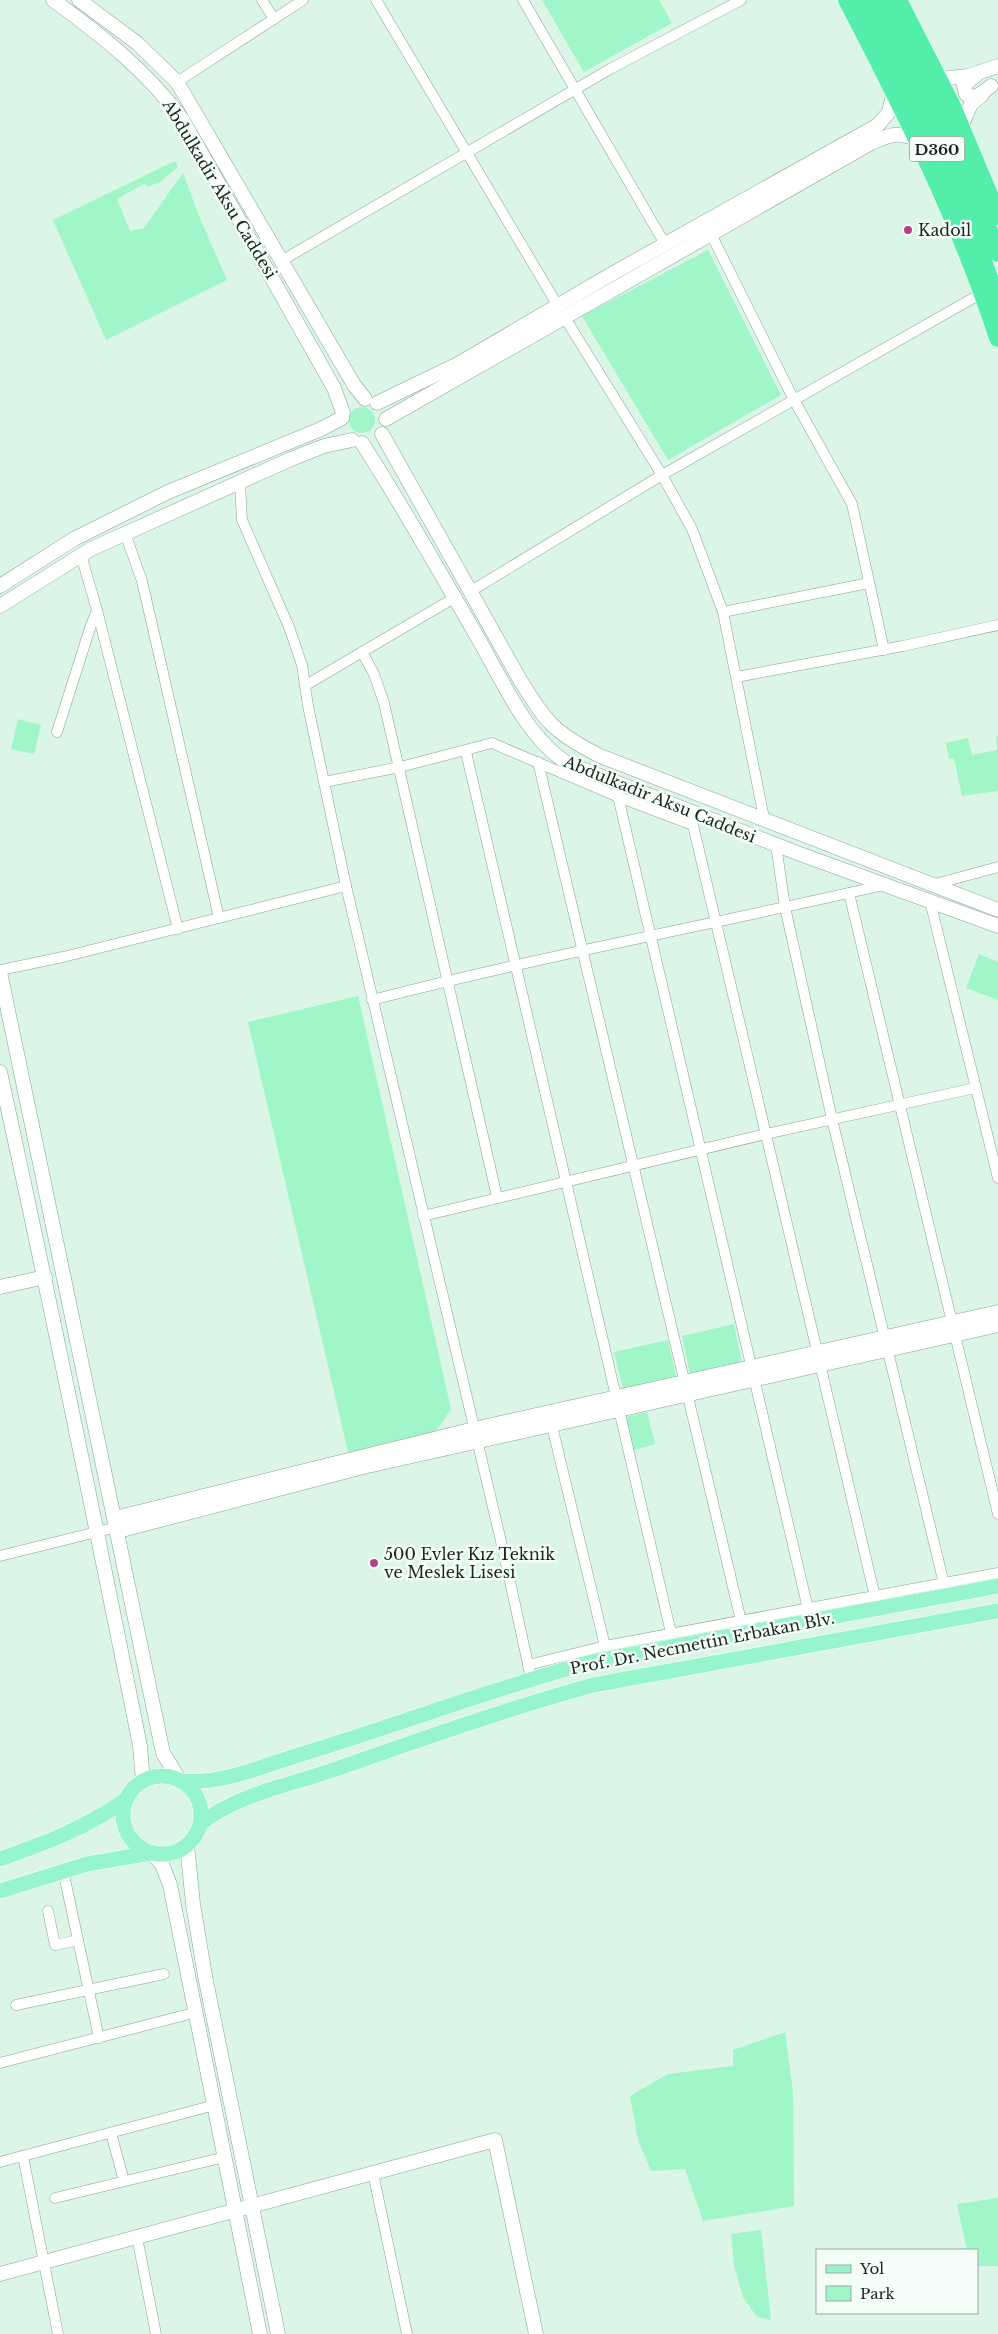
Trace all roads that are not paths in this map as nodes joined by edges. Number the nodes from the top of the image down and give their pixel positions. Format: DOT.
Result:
graph roads {
  1 [pos="53,0"];
  2 [pos="262,0"];
  3 [pos="303,0"];
  4 [pos="376,0"];
  5 [pos="523,0"];
  6 [pos="741,0"];
  7 [pos="847,0"];
  8 [pos="866,0"];
  9 [pos="882,0"];
  10 [pos="898,0"];
  11 [pos="86,2"];
  12 [pos="274,19"];
  13 [pos="998,66"];
  14 [pos="980,72"];
  15 [pos="939,79"];
  16 [pos="177,82"];
  17 [pos="995,85"];
  18 [pos="574,90"];
  19 [pos="894,91"];
  20 [pos="961,127"];
  21 [pos="917,139"];
  22 [pos="466,152"];
  23 [pos="998,216"];
  24 [pos="712,234"];
  25 [pos="665,244"];
  26 [pos="998,253"];
  27 [pos="281,261"];
  28 [pos="982,294"];
  29 [pos="998,303"];
  30 [pos="561,312"];
  31 [pos="998,338"];
  32 [pos="794,400"];
  33 [pos="371,401"];
  34 [pos="342,416"];
  35 [pos="386,419"];
  36 [pos="382,434"];
  37 [pos="357,442"];
  38 [pos="662,476"];
  39 [pos="240,483"];
  40 [pos="125,533"];
  41 [pos="81,555"];
  42 [pos="869,582"];
  43 [pos="0,586"];
  44 [pos="471,591"];
  45 [pos="454,598"];
  46 [pos="0,606"];
  47 [pos="97,610"];
  48 [pos="723,612"];
  49 [pos="998,625"];
  50 [pos="884,650"];
  51 [pos="362,652"];
  52 [pos="736,677"];
  53 [pos="306,686"];
  54 [pos="57,732"];
  55 [pos="466,752"];
  56 [pos="538,762"];
  57 [pos="400,767"];
  58 [pos="324,782"];
  59 [pos="618,790"];
  60 [pos="764,818"];
  61 [pos="776,845"];
  62 [pos="998,867"];
  63 [pos="888,884"];
  64 [pos="936,884"];
  65 [pos="346,886"];
  66 [pos="849,893"];
  67 [pos="930,901"];
  68 [pos="786,906"];
  69 [pos="998,910"];
  70 [pos="219,918"];
  71 [pos="715,921"];
  72 [pos="998,926"];
  73 [pos="178,929"];
  74 [pos="650,935"];
  75 [pos="582,950"];
  76 [pos="514,965"];
  77 [pos="0,971"];
  78 [pos="447,981"];
  79 [pos="372,1000"];
  80 [pos="0,1072"];
  81 [pos="975,1088"];
  82 [pos="900,1103"];
  83 [pos="832,1119"];
  84 [pos="766,1134"];
  85 [pos="701,1150"];
  86 [pos="633,1167"];
  87 [pos="998,1178"];
  88 [pos="566,1182"];
  89 [pos="497,1197"];
  90 [pos="423,1216"];
  91 [pos="45,1277"];
  92 [pos="0,1287"];
  93 [pos="998,1312"];
  94 [pos="998,1325"];
  95 [pos="954,1328"];
  96 [pos="887,1343"];
  97 [pos="820,1359"];
  98 [pos="754,1373"];
  99 [pos="686,1390"];
  100 [pos="618,1405"];
  101 [pos="552,1426"];
  102 [pos="476,1435"];
  103 [pos="998,1514"];
  104 [pos="117,1525"];
  105 [pos="97,1532"];
  106 [pos="0,1556"];
  107 [pos="998,1573"];
  108 [pos="944,1584"];
  109 [pos="998,1586"];
  110 [pos="875,1597"];
  111 [pos="808,1609"];
  112 [pos="998,1611"];
  113 [pos="741,1621"];
  114 [pos="671,1634"];
  115 [pos="605,1646"];
  116 [pos="529,1671"];
  117 [pos="143,1781"];
  118 [pos="180,1781"];
  119 [pos="126,1800"];
  120 [pos="200,1824"];
  121 [pos="187,1845"];
  122 [pos="151,1853"];
  123 [pos="0,1859"];
  124 [pos="63,1870"];
  125 [pos="0,1890"];
  126 [pos="48,1911"];
  127 [pos="78,1940"];
  128 [pos="164,1974"];
  129 [pos="89,1990"];
  130 [pos="16,2005"];
  131 [pos="197,2012"];
  132 [pos="98,2038"];
  133 [pos="0,2063"];
  134 [pos="215,2105"];
  135 [pos="110,2133"];
  136 [pos="23,2156"];
  137 [pos="225,2157"];
  138 [pos="0,2162"];
  139 [pos="373,2173"];
  140 [pos="124,2181"];
  141 [pos="55,2198"];
  142 [pos="253,2205"];
  143 [pos="235,2210"];
  144 [pos="137,2237"];
  145 [pos="43,2263"];
  146 [pos="0,2274"];
  147 [pos="58,2334"];
  148 [pos="156,2334"];
  149 [pos="260,2334"];
  150 [pos="278,2334"];
  151 [pos="407,2334"];
  152 [pos="536,2334"];
  1 -- 34 [label="main road, Abdulkadir Aksu Caddesi"];
  2 -- 12 [label="street"];
  3 -- 12 [label="street"];
  4 -- 22 [label="street"];
  5 -- 18 [label="street"];
  6 -- 18 [label="street"];
  7 -- 19 [label="highway"];
  8 -- 29 [label="highway, D360"];
  9 -- 26 [label="highway, D360"];
  10 -- 15 [label="highway"];
  11 -- 16 [label="main road, Abdulkadir Aksu Caddesi"];
  12 -- 16 [label="street"];
  13 -- 14 [label="main road"];
  14 -- 15 [label="main road"];
  14 -- 17 [label="main road"];
  15 -- 20 [label="highway"];
  16 -- 27 [label="main road, Abdulkadir Aksu Caddesi"];
  17 -- 20 [label="main road"];
  18 -- 22 [label="street"];
  18 -- 25 [label="street"];
  19 -- 21 [label="highway"];
  19 -- 25 [label="main road"];
  20 -- 23 [label="highway"];
  21 -- 24 [label="main road"];
  21 -- 28 [label="highway"];
  22 -- 27 [label="street"];
  22 -- 30 [label="street"];
  24 -- 30 [label="main road"];
  24 -- 32 [label="street"];
  25 -- 30 [label="main road"];
  27 -- 33 [label="main road, Abdulkadir Aksu Caddesi"];
  28 -- 31 [label="highway"];
  28 -- 32 [label="street"];
  30 -- 33 [label="main road"];
  30 -- 35 [label="main road"];
  30 -- 38 [label="street"];
  32 -- 38 [label="street"];
  32 -- 42 [label="street"];
  33 -- 34 [label="main road"];
  33 -- 35 [label="main road"];
  34 -- 37 [label="main road"];
  34 -- 43 [label="main road"];
  35 -- 36 [label="main road"];
  36 -- 37 [label="main road"];
  36 -- 44 [label="main road, Abdulkadir Aksu Caddesi"];
  37 -- 39 [label="main road"];
  37 -- 45 [label="main road, Abdulkadir Aksu Caddesi"];
  38 -- 44 [label="street"];
  38 -- 48 [label="street"];
  39 -- 40 [label="main road"];
  39 -- 53 [label="street"];
  40 -- 41 [label="main road"];
  40 -- 70 [label="street"];
  41 -- 46 [label="main road"];
  41 -- 47 [label="street"];
  42 -- 48 [label="street"];
  42 -- 50 [label="street"];
  44 -- 60 [label="main road, Abdulkadir Aksu Caddesi"];
  45 -- 51 [label="street"];
  45 -- 59 [label="main road, Abdulkadir Aksu Caddesi"];
  47 -- 54 [label="street"];
  47 -- 73 [label="street"];
  48 -- 52 [label="street"];
  49 -- 50 [label="street"];
  50 -- 52 [label="street"];
  51 -- 53 [label="street"];
  51 -- 57 [label="street"];
  52 -- 60 [label="street"];
  53 -- 58 [label="street"];
  55 -- 56 [label="street"];
  55 -- 57 [label="street"];
  55 -- 76 [label="street"];
  56 -- 59 [label="street"];
  56 -- 75 [label="street"];
  57 -- 58 [label="street"];
  57 -- 78 [label="street"];
  58 -- 65 [label="street"];
  59 -- 61 [label="main road, Abdulkadir Aksu Caddesi"];
  59 -- 71 [label="street"];
  59 -- 74 [label="street"];
  60 -- 64 [label="main road, Abdulkadir Aksu Caddesi"];
  61 -- 63 [label="main road, Abdulkadir Aksu Caddesi"];
  61 -- 68 [label="street"];
  62 -- 64 [label="street"];
  63 -- 66 [label="street"];
  63 -- 67 [label="main road, Abdulkadir Aksu Caddesi"];
  64 -- 69 [label="main road, Abdulkadir Aksu Caddesi"];
  65 -- 70 [label="street"];
  65 -- 79 [label="street"];
  66 -- 68 [label="street"];
  66 -- 82 [label="street"];
  67 -- 72 [label="main road, Abdulkadir Aksu Caddesi"];
  67 -- 81 [label="street"];
  68 -- 71 [label="street"];
  68 -- 83 [label="street"];
  70 -- 73 [label="street"];
  71 -- 74 [label="street"];
  71 -- 84 [label="street"];
  73 -- 77 [label="street"];
  74 -- 75 [label="street"];
  74 -- 85 [label="street"];
  75 -- 76 [label="street"];
  75 -- 86 [label="street"];
  76 -- 78 [label="street"];
  76 -- 88 [label="street"];
  77 -- 104 [label="main road"];
  78 -- 79 [label="street"];
  78 -- 89 [label="street"];
  79 -- 90 [label="street"];
  80 -- 91 [label="main road"];
  81 -- 82 [label="street"];
  81 -- 87 [label="street"];
  82 -- 83 [label="street"];
  82 -- 95 [label="street"];
  83 -- 84 [label="street"];
  83 -- 96 [label="street"];
  84 -- 85 [label="street"];
  84 -- 97 [label="street"];
  85 -- 86 [label="street"];
  85 -- 98 [label="street"];
  86 -- 88 [label="street"];
  86 -- 99 [label="street"];
  88 -- 89 [label="street"];
  88 -- 100 [label="street"];
  89 -- 90 [label="street"];
  90 -- 102 [label="street"];
  91 -- 92 [label="main road"];
  91 -- 105 [label="main road"];
  93 -- 95 [label="main road"];
  94 -- 95 [label="main road"];
  95 -- 96 [label="main road"];
  95 -- 103 [label="street"];
  96 -- 97 [label="main road"];
  96 -- 108 [label="street"];
  97 -- 98 [label="main road"];
  97 -- 110 [label="street"];
  98 -- 99 [label="main road"];
  98 -- 111 [label="street"];
  99 -- 100 [label="main road"];
  99 -- 113 [label="street"];
  100 -- 101 [label="main road"];
  100 -- 102 [label="main road"];
  100 -- 114 [label="street"];
  101 -- 102 [label="main road"];
  101 -- 115 [label="street"];
  102 -- 104 [label="main road"];
  102 -- 116 [label="street"];
  104 -- 105 [label="street"];
  104 -- 118 [label="main road"];
  105 -- 106 [label="street"];
  105 -- 117 [label="main road"];
  107 -- 108 [label="street"];
  108 -- 110 [label="street"];
  109 -- 116 [label="main road, Prof. Dr. Necmettin Erbakan Blv."];
  110 -- 111 [label="street"];
  111 -- 113 [label="street"];
  112 -- 120 [label="main road, Prof. Dr. Necmettin Erbakan Blv."];
  113 -- 114 [label="street"];
  114 -- 115 [label="street"];
  115 -- 116 [label="street"];
  116 -- 118 [label="main road, Prof. Dr. Necmettin Erbakan Blv."];
  117 -- 118 [label="main road"];
  117 -- 119 [label="main road"];
  118 -- 120 [label="main road"];
  119 -- 122 [label="main road"];
  119 -- 123 [label="main road"];
  120 -- 121 [label="main road"];
  121 -- 122 [label="main road"];
  121 -- 142 [label="main road"];
  122 -- 124 [label="main road"];
  122 -- 131 [label="main road"];
  124 -- 125 [label="main road"];
  124 -- 127 [label="street"];
  126 -- 127 [label="street"];
  127 -- 129 [label="street"];
  128 -- 129 [label="street"];
  129 -- 130 [label="street"];
  129 -- 132 [label="street"];
  131 -- 132 [label="street"];
  131 -- 134 [label="main road"];
  132 -- 133 [label="street"];
  134 -- 135 [label="street"];
  134 -- 137 [label="main road"];
  135 -- 136 [label="street"];
  135 -- 140 [label="street"];
  136 -- 138 [label="street"];
  136 -- 145 [label="street"];
  137 -- 140 [label="street"];
  137 -- 143 [label="main road"];
  139 -- 142 [label="main road"];
  139 -- 151 [label="street"];
  139 -- 152 [label="main road"];
  140 -- 141 [label="street"];
  142 -- 143 [label="main road"];
  142 -- 150 [label="main road"];
  143 -- 144 [label="main road"];
  143 -- 149 [label="main road"];
  144 -- 145 [label="main road"];
  144 -- 148 [label="street"];
  145 -- 146 [label="main road"];
  145 -- 147 [label="street"];
}
